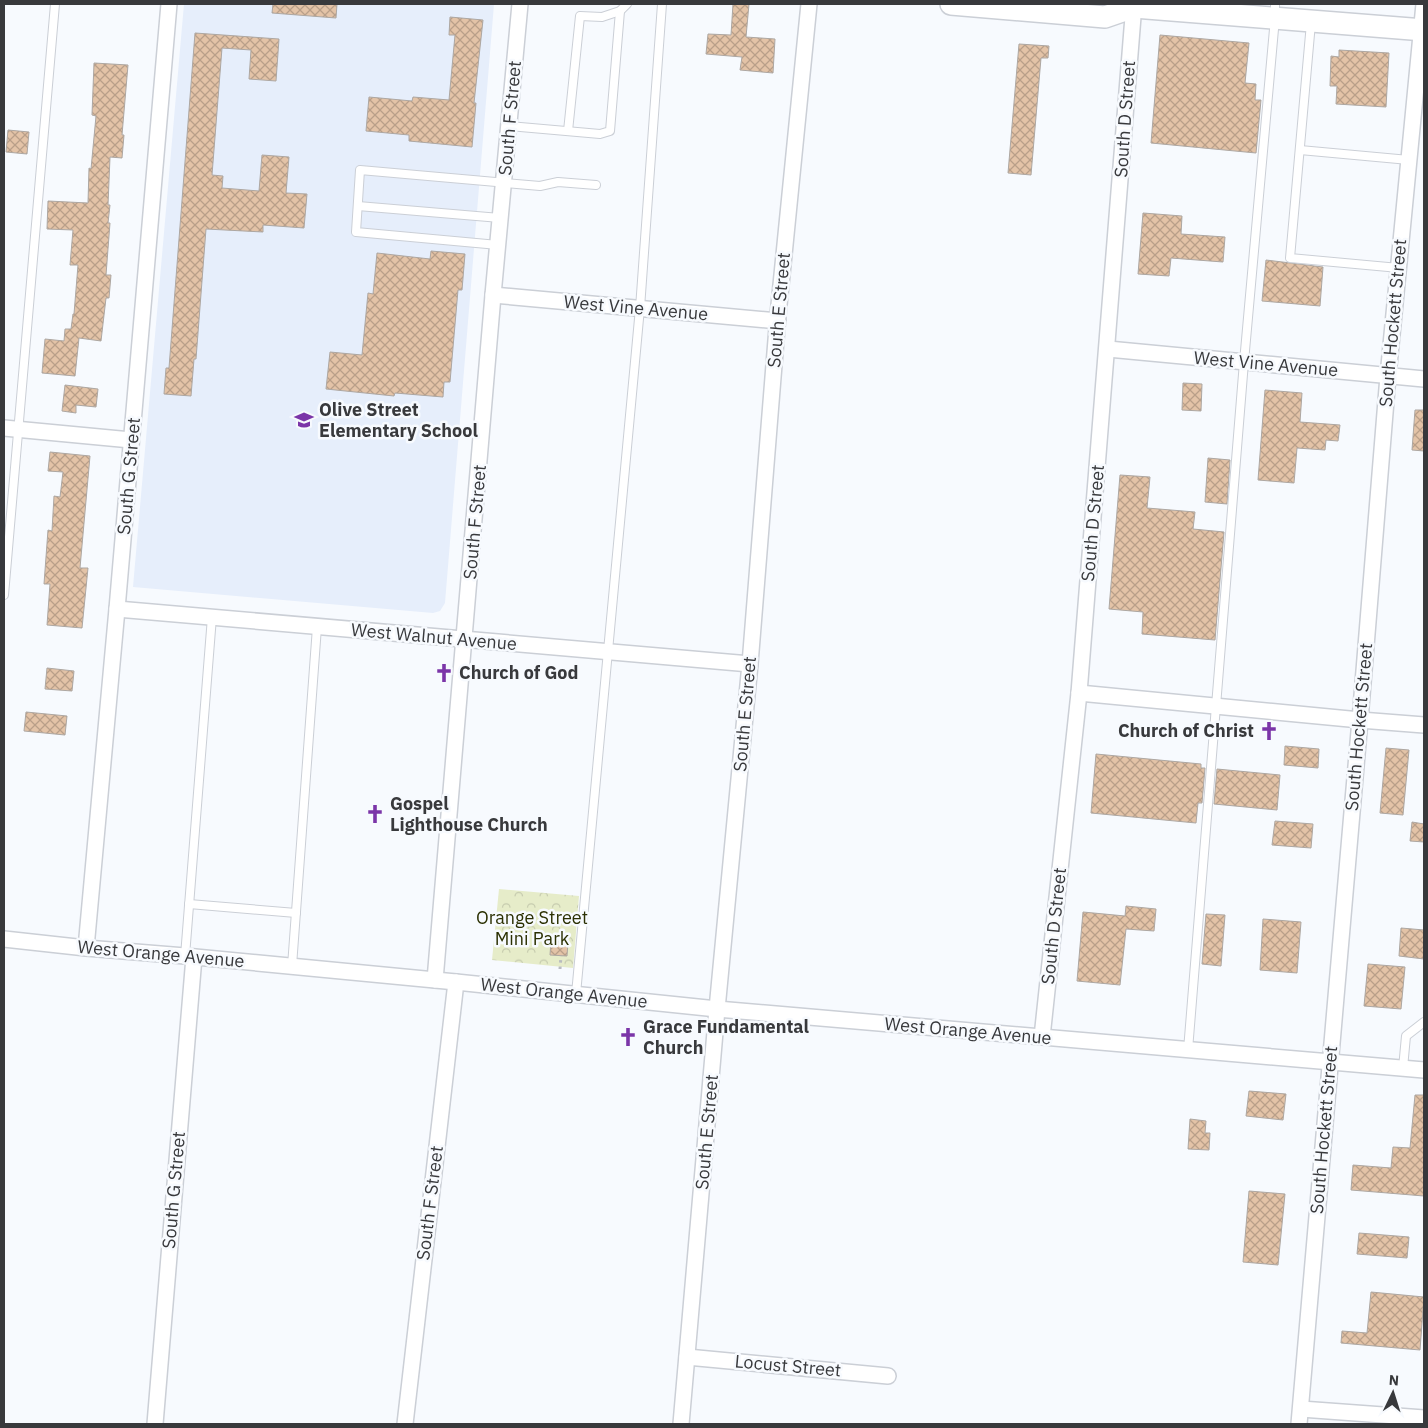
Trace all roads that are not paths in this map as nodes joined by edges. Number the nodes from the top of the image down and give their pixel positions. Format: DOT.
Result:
graph roads {
  1 [pos="55,4"];
  2 [pos="169,4"];
  3 [pos="520,4"];
  4 [pos="627,4"];
  5 [pos="662,4"];
  6 [pos="809,4"];
  7 [pos="951,4"];
  8 [pos="1424,4"];
  9 [pos="1132,5"];
  10 [pos="620,11"];
  11 [pos="1275,11"];
  12 [pos="1311,21"];
  13 [pos="1423,30"];
  14 [pos="509,126"];
  15 [pos="568,131"];
  16 [pos="1300,150"];
  17 [pos="1409,160"];
  18 [pos="504,183"];
  19 [pos="596,185"];
  20 [pos="358,206"];
  21 [pos="500,218"];
  22 [pos="498,245"];
  23 [pos="1398,268"];
  24 [pos="493,295"];
  25 [pos="640,308"];
  26 [pos="778,320"];
  27 [pos="1108,349"];
  28 [pos="1244,362"];
  29 [pos="1388,376"];
  30 [pos="1424,379"];
  31 [pos="11,428"];
  32 [pos="132,440"];
  33 [pos="4,595"];
  34 [pos="117,609"];
  35 [pos="212,617"];
  36 [pos="317,627"];
  37 [pos="465,640"];
  38 [pos="608,652"];
  39 [pos="750,664"];
  40 [pos="1079,693"];
  41 [pos="1216,706"];
  42 [pos="1360,720"];
  43 [pos="1424,725"];
  44 [pos="189,904"];
  45 [pos="296,913"];
  46 [pos="4,939"];
  47 [pos="86,948"];
  48 [pos="189,956"];
  49 [pos="292,966"];
  50 [pos="435,980"];
  51 [pos="456,982"];
  52 [pos="576,994"];
  53 [pos="717,1009"];
  54 [pos="1424,1022"];
  55 [pos="1042,1037"];
  56 [pos="1188,1050"];
  57 [pos="1330,1062"];
  58 [pos="1403,1068"];
  59 [pos="1424,1070"];
  60 [pos="687,1357"];
  61 [pos="888,1376"];
  62 [pos="1301,1409"];
  63 [pos="1424,1418"];
  64 [pos="155,1424"];
  65 [pos="404,1424"];
  66 [pos="681,1424"];
  67 [pos="1299,1424"];
  1 -- 31 [label="lane"];
  2 -- 32 [label="street, South G Street"];
  3 -- 14 [label="street, South F Street"];
  4 -- 10 [label="lane"];
  5 -- 25 [label="lane"];
  6 -- 26 [label="street, South E Street"];
  7 -- 9 [label="main road"];
  8 -- 13 [label="street, South Hockett Street"];
  9 -- 11 [label="main road"];
  9 -- 27 [label="street, South D Street"];
  10 -- 15 [label="lane"];
  10 -- 15 [label="lane"];
  11 -- 12 [label="main road"];
  11 -- 28 [label="lane"];
  12 -- 13 [label="main road"];
  12 -- 16 [label="lane"];
  13 -- 17 [label="street, South Hockett Street"];
  14 -- 15 [label="lane"];
  14 -- 18 [label="street, South F Street"];
  16 -- 17 [label="lane"];
  16 -- 23 [label="lane"];
  17 -- 23 [label="street, South Hockett Street"];
  18 -- 19 [label="lane"];
  18 -- 20 [label="lane"];
  18 -- 21 [label="street, South F Street"];
  20 -- 21 [label="lane"];
  20 -- 22 [label="lane"];
  21 -- 22 [label="street, South F Street"];
  22 -- 24 [label="street, South F Street"];
  23 -- 29 [label="street, South Hockett Street"];
  24 -- 25 [label="street, West Vine Avenue"];
  24 -- 37 [label="street, South F Street"];
  25 -- 26 [label="street, West Vine Avenue"];
  25 -- 38 [label="lane"];
  26 -- 39 [label="street, South E Street"];
  27 -- 28 [label="street, West Vine Avenue"];
  27 -- 40 [label="street, South D Street"];
  28 -- 29 [label="street, West Vine Avenue"];
  28 -- 41 [label="lane"];
  29 -- 30 [label="street, West Vine Avenue"];
  29 -- 42 [label="street, South Hockett Street"];
  31 -- 32 [label="street"];
  31 -- 33 [label="lane"];
  32 -- 34 [label="street, South G Street"];
  34 -- 35 [label="street, West Walnut Avenue"];
  34 -- 47 [label="street, South G Street"];
  35 -- 36 [label="street, West Walnut Avenue"];
  35 -- 44 [label="lane"];
  36 -- 37 [label="street, West Walnut Avenue"];
  36 -- 45 [label="lane"];
  37 -- 38 [label="street, West Walnut Avenue"];
  37 -- 50 [label="street, South F Street"];
  38 -- 39 [label="street, West Walnut Avenue"];
  38 -- 52 [label="lane"];
  39 -- 53 [label="street, South E Street"];
  40 -- 41 [label="street"];
  40 -- 55 [label="street, South D Street"];
  41 -- 42 [label="street"];
  41 -- 56 [label="lane"];
  42 -- 43 [label="street"];
  42 -- 57 [label="street, South Hockett Street"];
  44 -- 45 [label="lane"];
  44 -- 48 [label="lane"];
  45 -- 49 [label="lane"];
  46 -- 47 [label="street, West Orange Avenue"];
  47 -- 48 [label="street, West Orange Avenue"];
  48 -- 49 [label="street, West Orange Avenue"];
  48 -- 64 [label="street, South G Street"];
  49 -- 50 [label="street, West Orange Avenue"];
  50 -- 51 [label="street, West Orange Avenue"];
  51 -- 52 [label="street, West Orange Avenue"];
  51 -- 65 [label="street, South F Street"];
  52 -- 53 [label="street, West Orange Avenue"];
  53 -- 55 [label="street, West Orange Avenue"];
  53 -- 60 [label="street, South E Street"];
  54 -- 58 [label="lane"];
  55 -- 56 [label="street, West Orange Avenue"];
  56 -- 57 [label="street, West Orange Avenue"];
  57 -- 58 [label="street, West Orange Avenue"];
  57 -- 62 [label="street, South Hockett Street"];
  58 -- 59 [label="street, West Orange Avenue"];
  60 -- 61 [label="street, Locust Street"];
  60 -- 66 [label="street, South E Street"];
  62 -- 63 [label="street"];
  62 -- 67 [label="street, South Hockett Street"];
}
